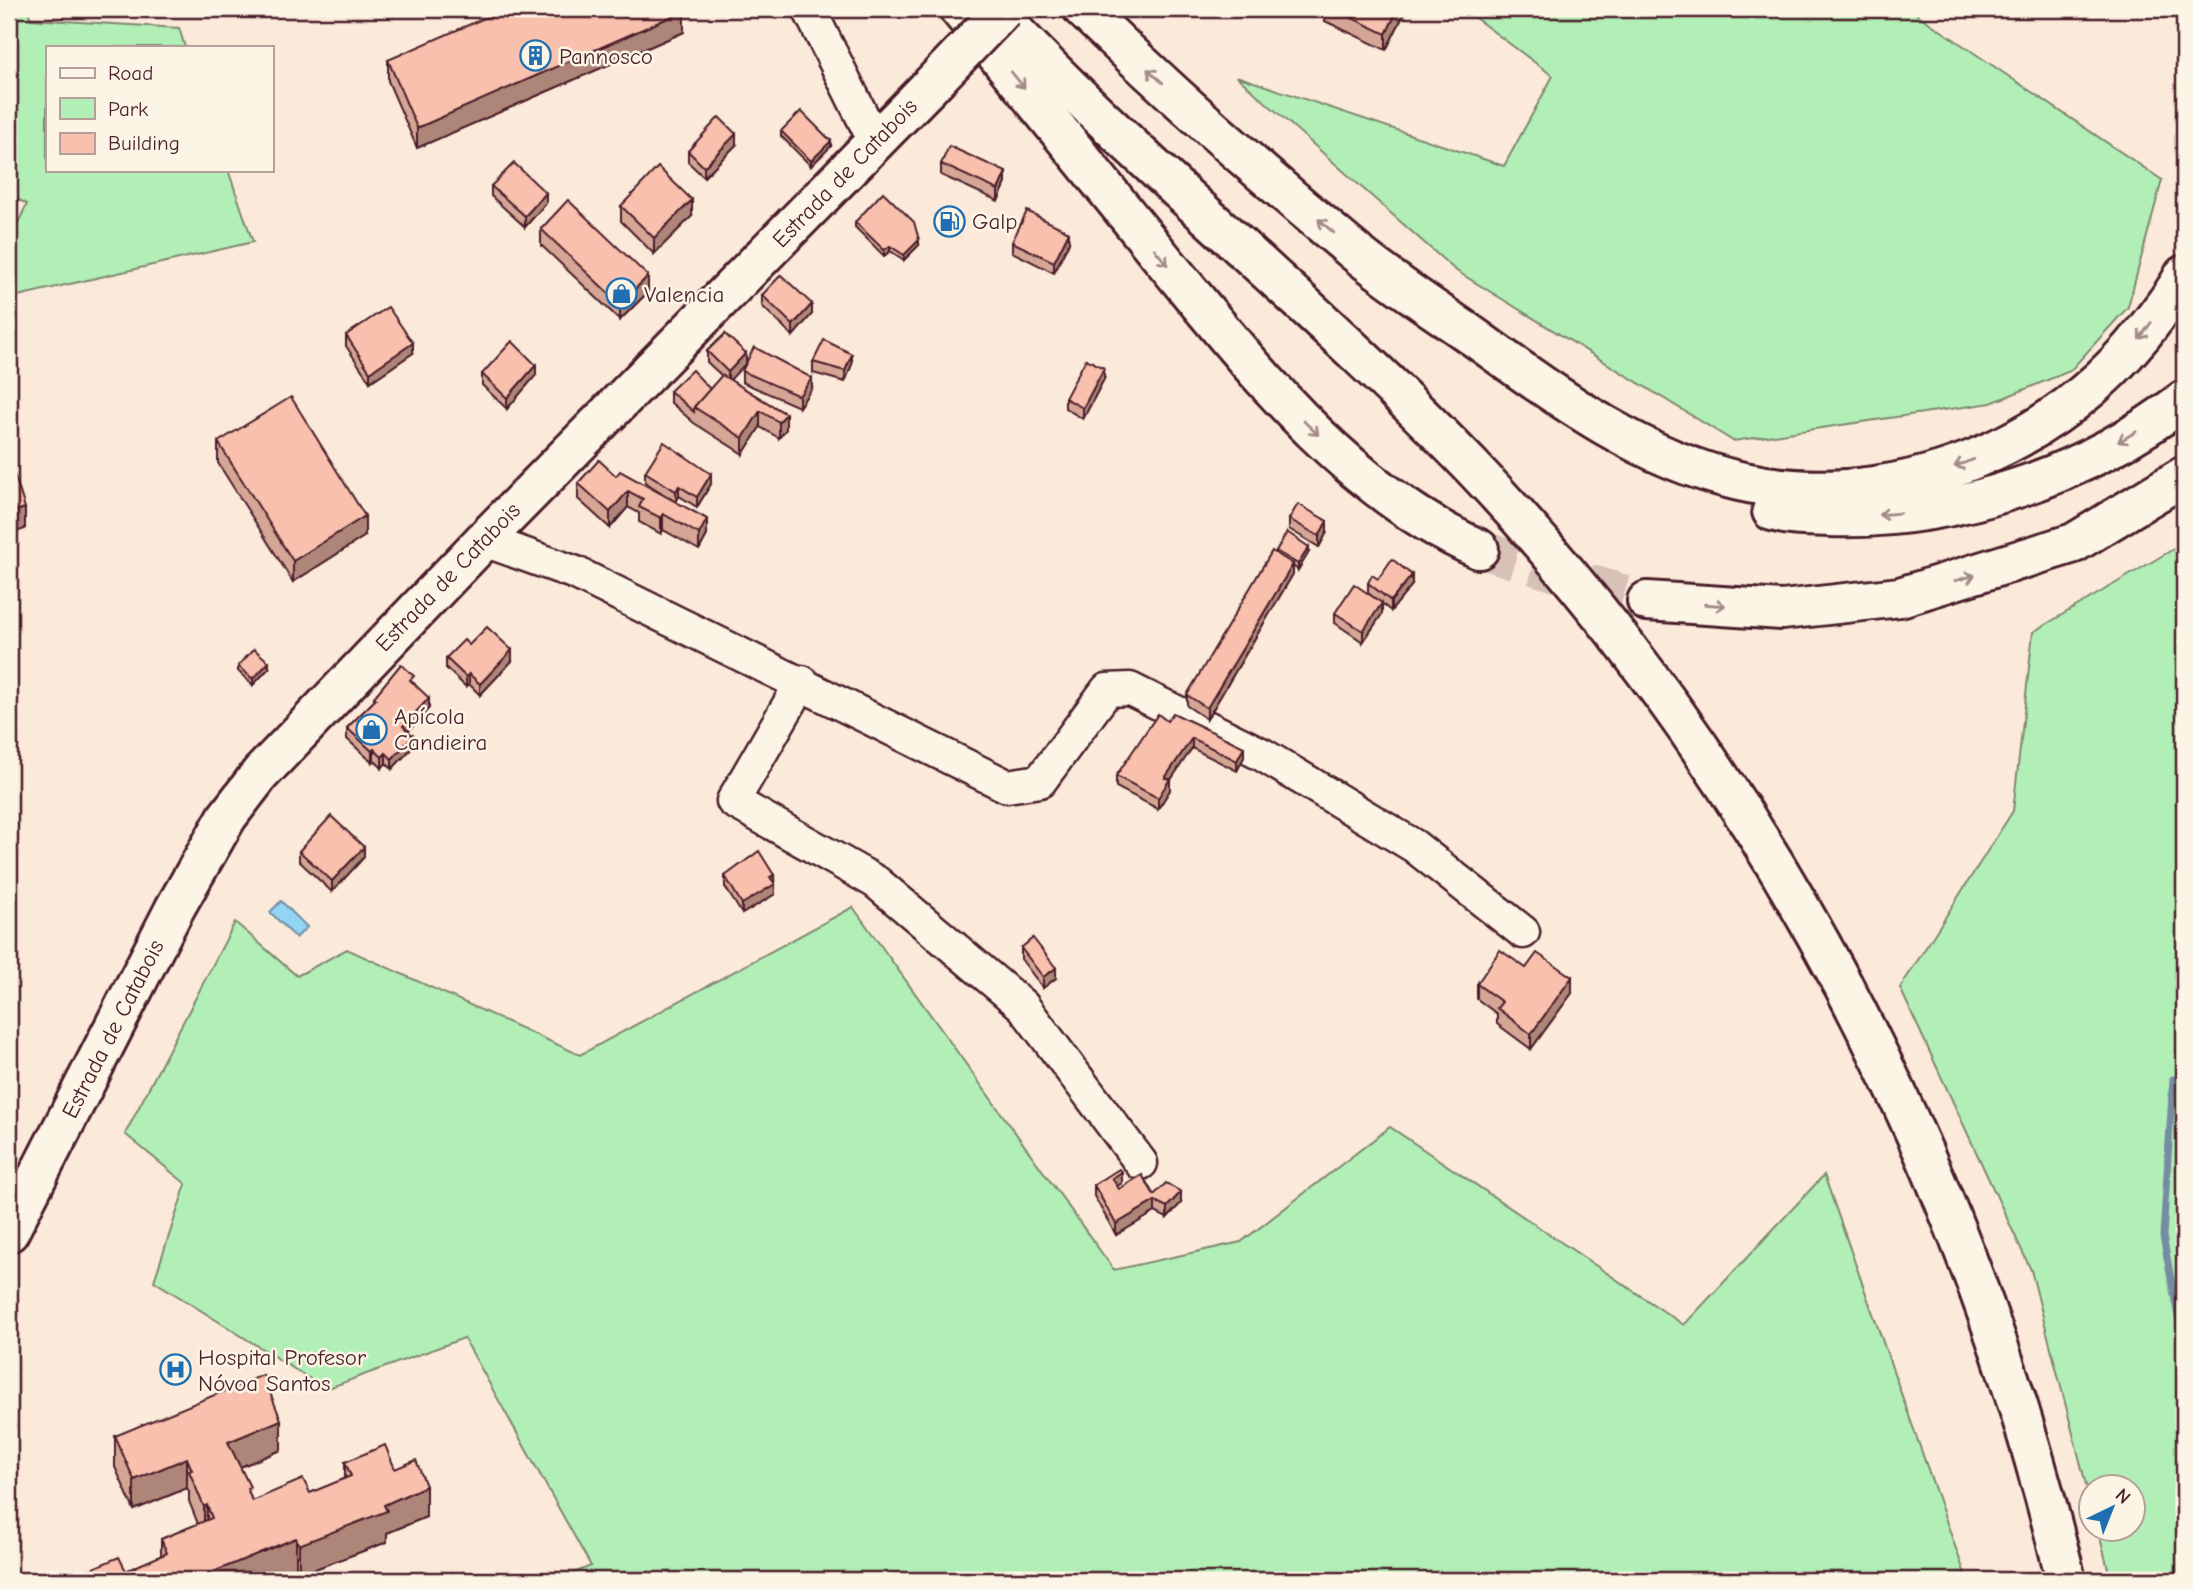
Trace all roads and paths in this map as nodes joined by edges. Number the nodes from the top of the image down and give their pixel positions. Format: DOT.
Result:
graph roads {
  1 [pos="809,9"];
  2 [pos="959,9"];
  3 [pos="993,9"];
  4 [pos="1004,9"];
  5 [pos="1083,9"];
  6 [pos="875,142"];
  7 [pos="1356,253"];
  8 [pos="2184,275"];
  9 [pos="2184,400"];
  10 [pos="2184,461"];
  11 [pos="2184,476"];
  12 [pos="2120,516"];
  13 [pos="484,540"];
  14 [pos="1479,549"];
  15 [pos="1647,601"];
  16 [pos="802,682"];
  17 [pos="1523,932"];
  18 [pos="1141,1163"];
  19 [pos="9,1232"];
  20 [pos="2066,1580"];
  1 -- 6 [label="street"];
  2 -- 14 [label="main road, one-way"];
  3 -- 20 [label="main road"];
  4 -- 6 [label="main road, Estrada de Catabois, bridge"];
  7 -- 5 [label="main road, one-way"];
  6 -- 13 [label="main road, Estrada de Catabois"];
  8 -- 7 [label="main road, one-way"];
  9 -- 7 [label="main road, one-way"];
  10 -- 12 [label="main road"];
  11 -- 12 [label="main road"];
  15 -- 12 [label="main road, one-way"];
  13 -- 16 [label="street"];
  13 -- 19 [label="main road, Estrada de Catabois"];
  16 -- 17 [label="street"];
  16 -- 18 [label="street"];
}
